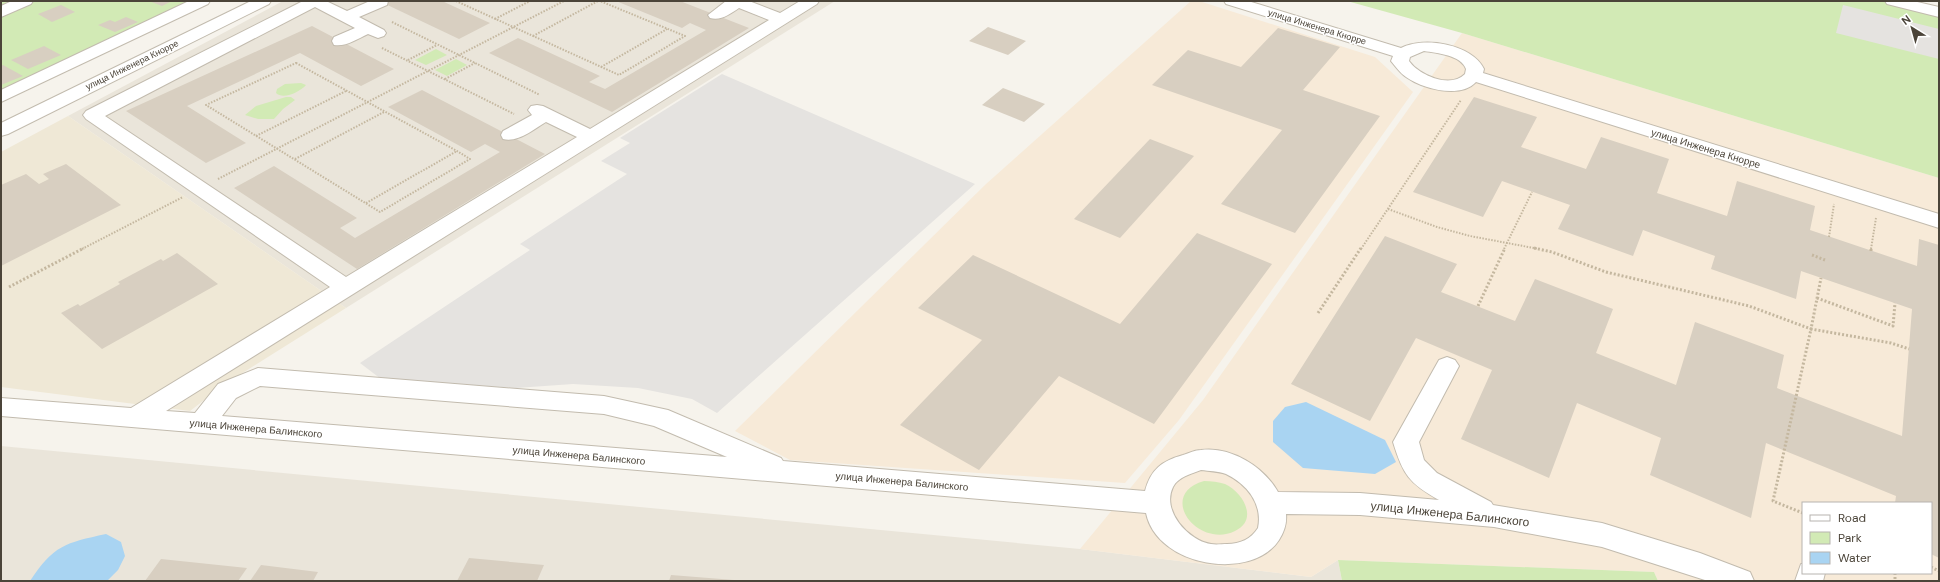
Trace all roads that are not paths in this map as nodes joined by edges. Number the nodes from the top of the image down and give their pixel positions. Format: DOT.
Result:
graph roads {
  1 [pos="25,1"];
  2 [pos="202,1"];
  3 [pos="263,1"];
  4 [pos="314,1"];
  5 [pos="811,1"];
  6 [pos="1232,1"];
  7 [pos="1893,1"];
  8 [pos="381,2"];
  9 [pos="736,2"];
  10 [pos="1,12"];
  11 [pos="1939,12"];
  12 [pos="716,15"];
  13 [pos="347,17"];
  14 [pos="782,19"];
  15 [pos="340,41"];
  16 [pos="1403,54"];
  17 [pos="1474,76"];
  18 [pos="1,97"];
  19 [pos="1,130"];
  20 [pos="510,136"];
  21 [pos="591,137"];
  22 [pos="1872,205"];
  23 [pos="1939,220"];
  24 [pos="1939,236"];
  25 [pos="347,288"];
  26 [pos="1447,366"];
  27 [pos="1,407"];
  28 [pos="135,418"];
  29 [pos="201,424"];
  30 [pos="790,472"];
  31 [pos="1156,502"];
  32 [pos="1271,503"];
  33 [pos="1494,516"];
  34 [pos="1740,581"];
  1 -- 10 [label="street"];
  2 -- 18 [label="street"];
  3 -- 19 [label="street, улица Инженера Кнорре"];
  4 -- 13 [label="street"];
  4 -- 25 [label="street"];
  5 -- 14 [label="street"];
  6 -- 16 [label="street, улица Инженера Кнорре"];
  7 -- 11 [label="street"];
  8 -- 13 [label="street"];
  9 -- 12 [label="street"];
  9 -- 14 [label="street"];
  13 -- 15 [label="street"];
  14 -- 21 [label="street"];
  16 -- 17 [label="street"];
  16 -- 17 [label="street"];
  17 -- 22 [label="street, улица Инженера Кнорре"];
  20 -- 21 [label="street"];
  21 -- 25 [label="street"];
  22 -- 23 [label="street, улица Инженера Кнорре"];
  22 -- 24 [label="street"];
  25 -- 28 [label="street"];
  26 -- 33 [label="street"];
  27 -- 28 [label="street, улица Инженера Балинского"];
  28 -- 29 [label="street, улица Инженера Балинского"];
  29 -- 30 [label="street, улица Инженера Балинского"];
  29 -- 30 [label="street"];
  30 -- 31 [label="street, улица Инженера Балинского"];
  31 -- 32 [label="street"];
  31 -- 32 [label="street"];
  32 -- 33 [label="street, улица Инженера Балинского"];
  33 -- 34 [label="street, улица Инженера Балинского"];
}
